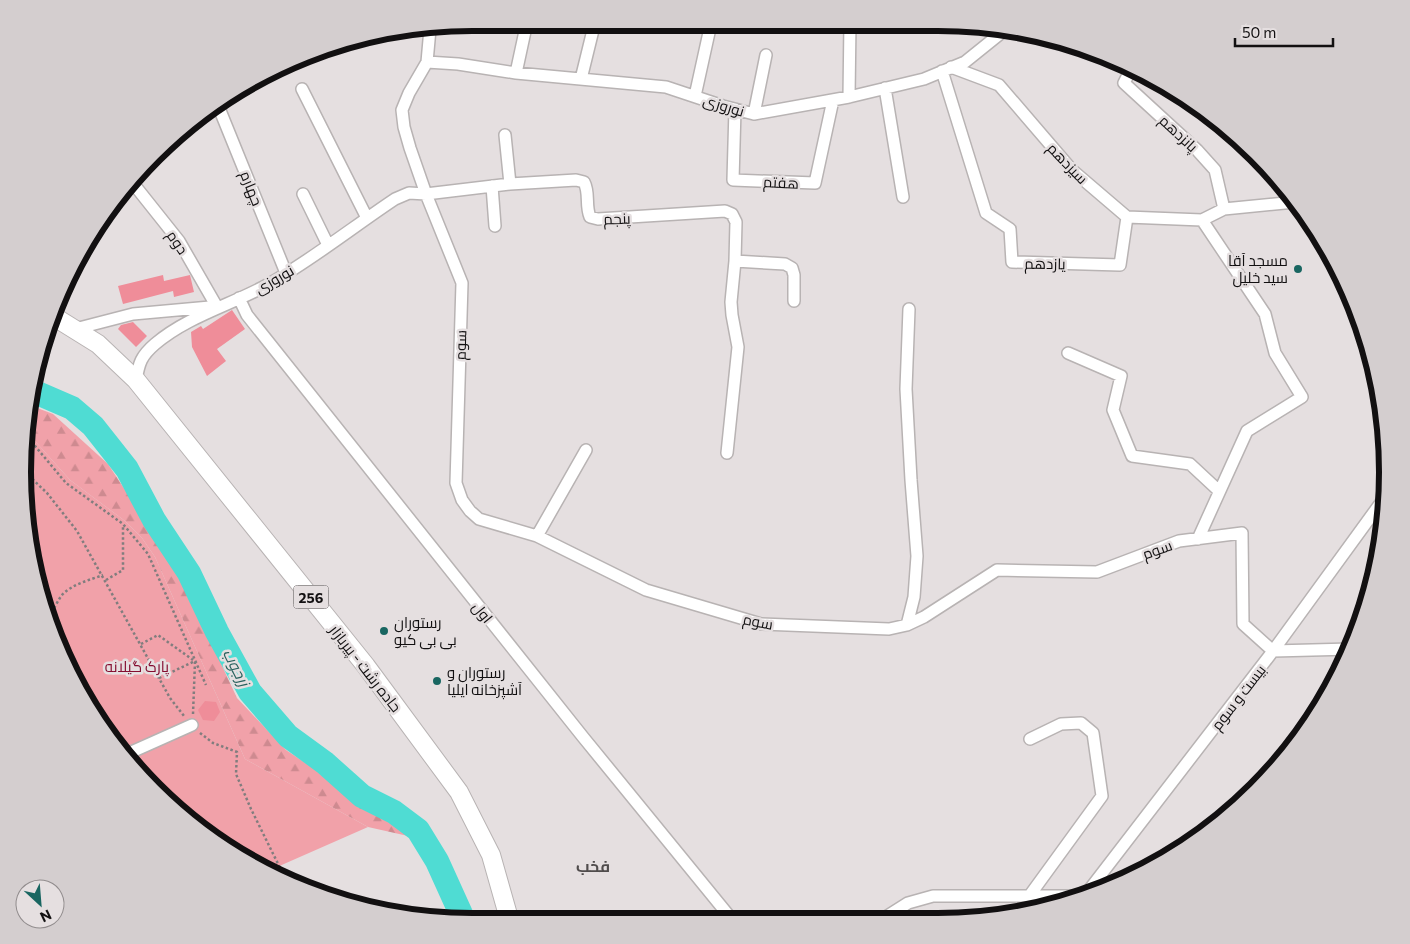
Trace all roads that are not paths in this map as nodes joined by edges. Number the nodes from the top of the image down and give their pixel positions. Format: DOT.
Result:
graph roads {
  1 [pos="524,31"];
  2 [pos="593,31"];
  3 [pos="709,31"];
  4 [pos="850,31"];
  5 [pos="430,33"];
  6 [pos="998,35"];
  7 [pos="766,55"];
  8 [pos="427,62"];
  9 [pos="946,69"];
  10 [pos="516,73"];
  11 [pos="1128,75"];
  12 [pos="581,79"];
  13 [pos="885,88"];
  14 [pos="302,89"];
  15 [pos="695,96"];
  16 [pos="849,96"];
  17 [pos="833,100"];
  18 [pos="734,109"];
  19 [pos="220,111"];
  20 [pos="754,114"];
  21 [pos="505,135"];
  22 [pos="510,184"];
  23 [pos="492,186"];
  24 [pos="136,187"];
  25 [pos="303,194"];
  26 [pos="426,194"];
  27 [pos="903,197"];
  28 [pos="1287,203"];
  29 [pos="1224,209"];
  30 [pos="1127,217"];
  31 [pos="367,218"];
  32 [pos="1202,220"];
  33 [pos="495,226"];
  34 [pos="328,245"];
  35 [pos="735,261"];
  36 [pos="286,273"];
  37 [pos="239,298"];
  38 [pos="794,301"];
  39 [pos="217,307"];
  40 [pos="909,309"];
  41 [pos="59,320"];
  42 [pos="75,330"];
  43 [pos="1068,353"];
  44 [pos="136,380"];
  45 [pos="586,450"];
  46 [pos="727,453"];
  47 [pos="1220,491"];
  48 [pos="1377,508"];
  49 [pos="537,536"];
  50 [pos="1198,539"];
  51 [pos="906,625"];
  52 [pos="1341,649"];
  53 [pos="1273,651"];
  54 [pos="192,725"];
  55 [pos="1030,739"];
  56 [pos="132,752"];
  57 [pos="1094,884"];
  58 [pos="1030,895"];
  59 [pos="1060,896"];
  60 [pos="507,913"];
  61 [pos="727,913"];
  62 [pos="892,913"];
  1 -- 10 [label="street"];
  2 -- 12 [label="street"];
  3 -- 15 [label="street"];
  4 -- 16 [label="street"];
  5 -- 8 [label="street"];
  6 -- 9 [label="street, نوروزی"];
  7 -- 20 [label="street"];
  8 -- 10 [label="street, نوروزی"];
  8 -- 26 [label="street, سوم"];
  9 -- 13 [label="street, نوروزی"];
  9 -- 30 [label="street, سیزدهم"];
  9 -- 30 [label="street, یازدهم"];
  10 -- 12 [label="street, نوروزی"];
  11 -- 29 [label="street, پانزدهم"];
  12 -- 15 [label="street, نوروزی"];
  13 -- 16 [label="street, نوروزی"];
  13 -- 27 [label="street"];
  14 -- 31 [label="street"];
  15 -- 18 [label="street, نوروزی"];
  16 -- 17 [label="street, نوروزی"];
  17 -- 18 [label="street, هفتم"];
  17 -- 20 [label="street, نوروزی"];
  18 -- 20 [label="street, نوروزی"];
  19 -- 36 [label="street, چهارم"];
  21 -- 22 [label="street"];
  22 -- 23 [label="street, پنجم"];
  22 -- 35 [label="street, پنجم"];
  23 -- 26 [label="street, پنجم"];
  23 -- 33 [label="street"];
  24 -- 39 [label="street, دوم"];
  25 -- 34 [label="street"];
  26 -- 31 [label="street, نوروزی"];
  26 -- 49 [label="street, سوم"];
  28 -- 29 [label="street"];
  29 -- 32 [label="street"];
  30 -- 32 [label="street"];
  31 -- 34 [label="street, نوروزی"];
  32 -- 47 [label="street"];
  34 -- 36 [label="street, نوروزی"];
  35 -- 38 [label="street"];
  35 -- 46 [label="street"];
  36 -- 37 [label="street, نوروزی"];
  37 -- 39 [label="street, نوروزی"];
  37 -- 61 [label="street, اول"];
  39 -- 42 [label="street"];
  39 -- 44 [label="street, نوروزی"];
  40 -- 51 [label="street"];
  41 -- 42 [label="main road, جاده رشت - پیربازار / 256"];
  42 -- 44 [label="main road, جاده رشت - پیربازار / 256"];
  43 -- 47 [label="street"];
  44 -- 60 [label="main road, جاده رشت - پیربازار / 256"];
  45 -- 49 [label="street"];
  47 -- 50 [label="street"];
  48 -- 53 [label="street, بیست و سوم"];
  49 -- 51 [label="street, سوم"];
  50 -- 51 [label="street, سوم"];
  50 -- 53 [label="street, سوم"];
  52 -- 53 [label="street"];
  53 -- 57 [label="street, بیست و سوم"];
  54 -- 56 [label="street"];
  55 -- 58 [label="street"];
  58 -- 59 [label="street"];
  58 -- 62 [label="street"];
}
